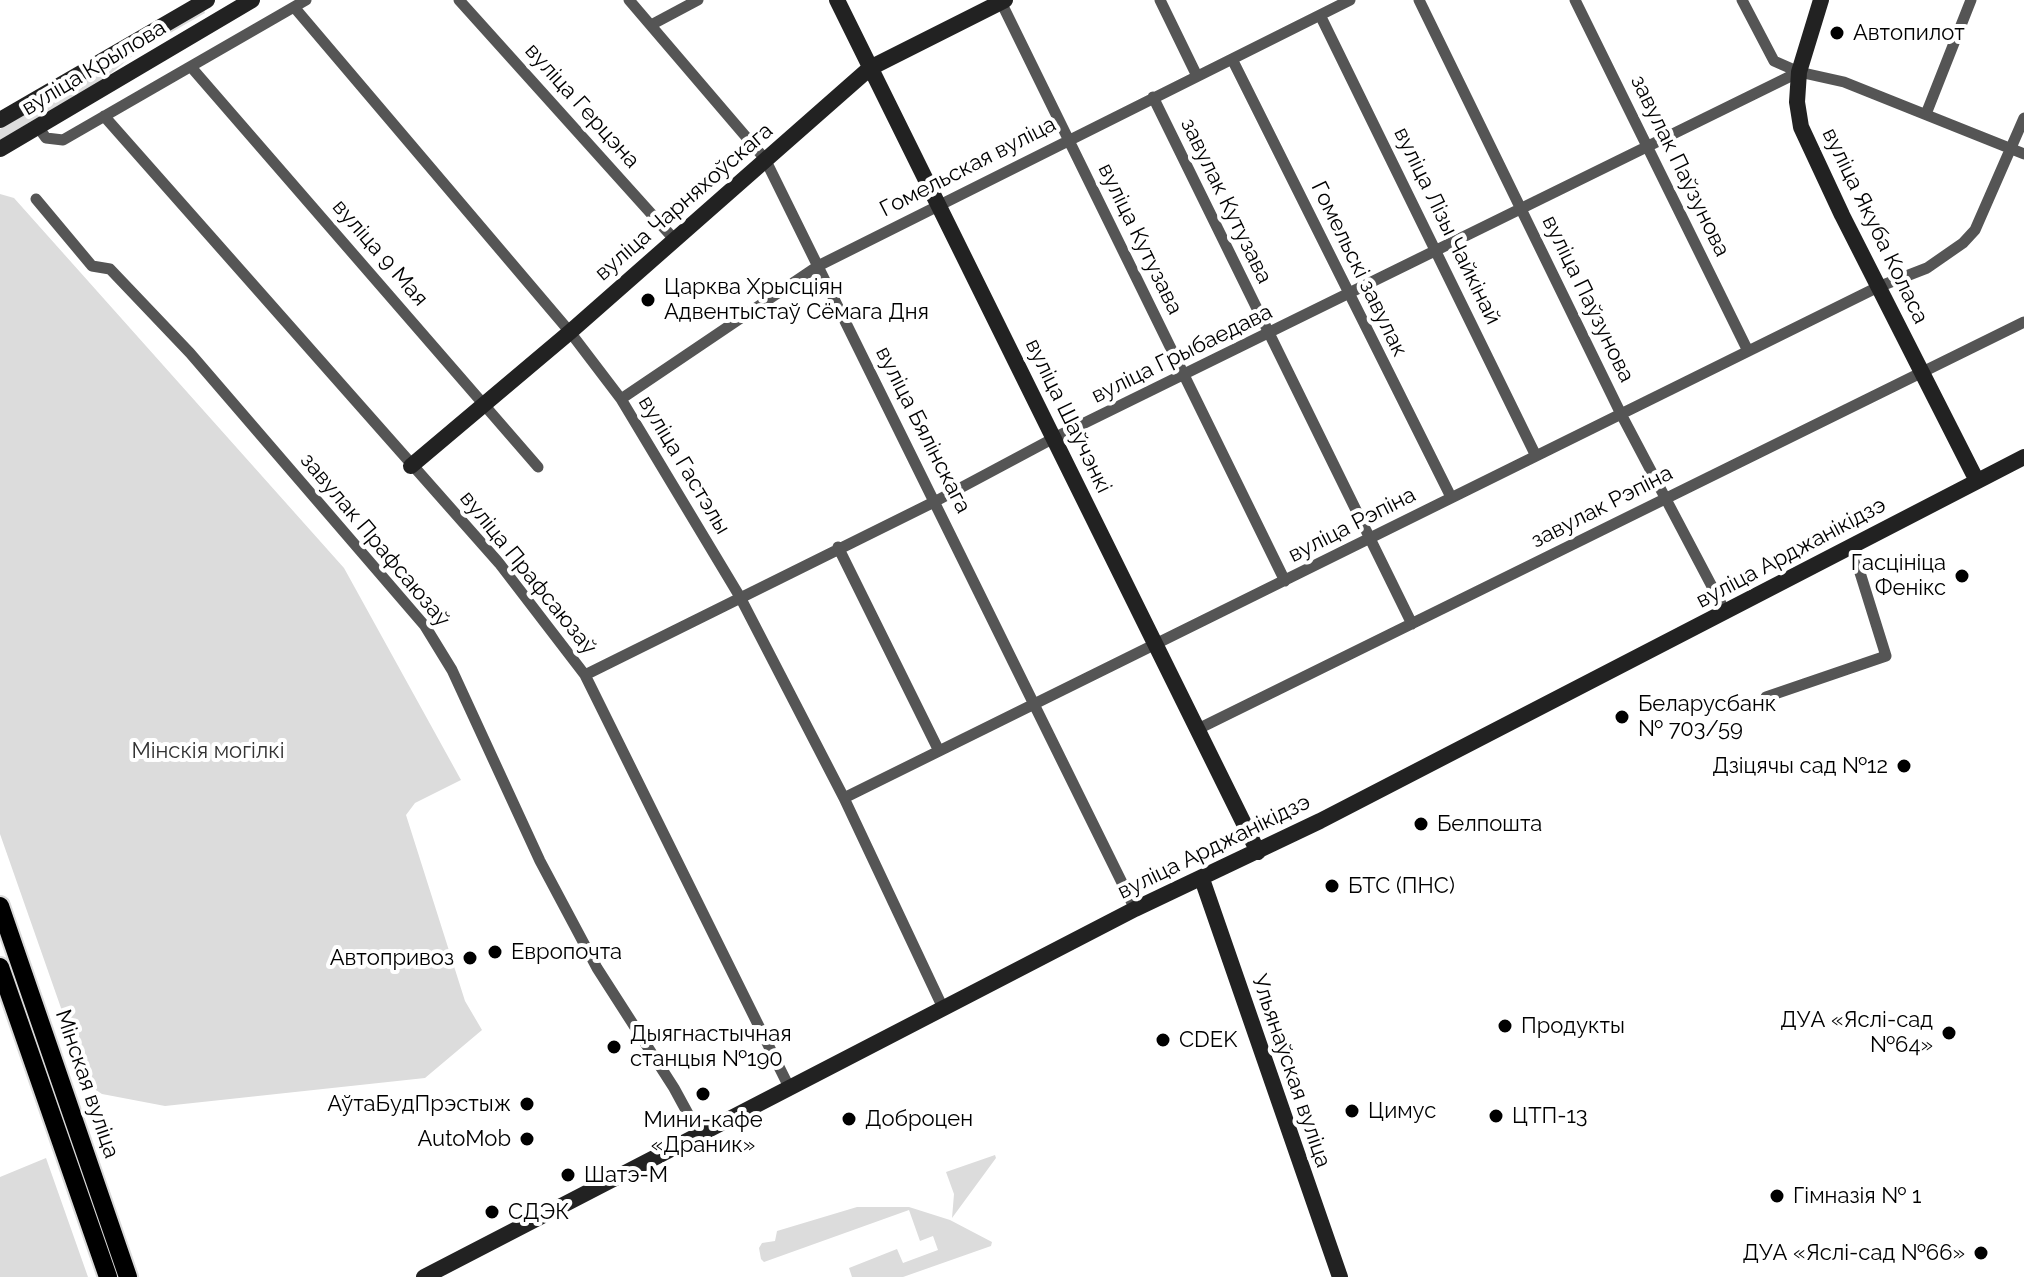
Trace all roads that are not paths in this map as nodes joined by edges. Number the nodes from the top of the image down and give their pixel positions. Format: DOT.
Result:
graph roads {
  1 [pos="208,0"];
  2 [pos="252,0"];
  3 [pos="306,0"];
  4 [pos="459,0"];
  5 [pos="629,0"];
  6 [pos="698,0"];
  7 [pos="837,0"];
  8 [pos="1160,0"];
  9 [pos="1350,0"];
  10 [pos="1419,0"];
  11 [pos="1575,0"];
  12 [pos="1742,0"];
  13 [pos="1821,0"];
  14 [pos="1971,0"];
  15 [pos="1003,1"];
  16 [pos="294,7"];
  17 [pos="1320,15"];
  18 [pos="220,19"];
  19 [pos="651,25"];
  20 [pos="1232,59"];
  21 [pos="191,67"];
  22 [pos="870,68"];
  23 [pos="1799,72"];
  24 [pos="1197,76"];
  25 [pos="1153,97"];
  26 [pos="1926,114"];
  27 [pos="104,116"];
  28 [pos="2024,118"];
  29 [pos="0,120"];
  30 [pos="38,127"];
  31 [pos="1070,139"];
  32 [pos="1647,144"];
  33 [pos="0,149"];
  34 [pos="2012,149"];
  35 [pos="2024,154"];
  36 [pos="765,159"];
  37 [pos="36,199"];
  38 [pos="938,203"];
  39 [pos="1523,209"];
  40 [pos="674,239"];
  41 [pos="1437,250"];
  42 [pos="818,266"];
  43 [pos="1878,287"];
  44 [pos="1349,294"];
  45 [pos="2024,322"];
  46 [pos="570,332"];
  47 [pos="1268,334"];
  48 [pos="1748,351"];
  49 [pos="1922,371"];
  50 [pos="1184,376"];
  51 [pos="621,399"];
  52 [pos="485,403"];
  53 [pos="1621,414"];
  54 [pos="1054,438"];
  55 [pos="1536,456"];
  56 [pos="2024,457"];
  57 [pos="411,466"];
  58 [pos="538,467"];
  59 [pos="1977,481"];
  60 [pos="1451,497"];
  61 [pos="1664,498"];
  62 [pos="936,501"];
  63 [pos="1368,539"];
  64 [pos="838,547"];
  65 [pos="1852,547"];
  66 [pos="1285,581"];
  67 [pos="740,597"];
  68 [pos="1726,613"];
  69 [pos="1412,624"];
  70 [pos="1156,643"];
  71 [pos="585,675"];
  72 [pos="1766,697"];
  73 [pos="1036,702"];
  74 [pos="1198,729"];
  75 [pos="939,751"];
  76 [pos="844,798"];
  77 [pos="1258,852"];
  78 [pos="1202,879"];
  79 [pos="0,906"];
  80 [pos="1135,909"];
  81 [pos="0,967"];
  82 [pos="943,1008"];
  83 [pos="789,1087"];
  84 [pos="699,1134"];
  85 [pos="108,1277"];
  86 [pos="128,1277"];
  87 [pos="424,1277"];
  88 [pos="1340,1277"];
  1 -- 18 [label="main road"];
  1 -- 29 [label="main road, вуліца Крылова"];
  2 -- 18 [label="main road, вуліца Крылова"];
  3 -- 16 [label="street"];
  4 -- 40 [label="street, вуліца Герцэна"];
  5 -- 19 [label="street, вуліца Бялінскага"];
  6 -- 19 [label="street"];
  7 -- 22 [label="main road, вуліца Шаўчэнкі"];
  8 -- 24 [label="street"];
  9 -- 17 [label="street, Гомельская вуліца"];
  10 -- 39 [label="street, вуліца Паўзунова"];
  11 -- 32 [label="street, завулак Паўзунова"];
  12 -- 23 [label="street"];
  13 -- 23 [label="main road, вуліца Якуба Коласа"];
  14 -- 26 [label="street"];
  15 -- 22 [label="main road, вуліца Чарняхоўскага"];
  15 -- 31 [label="street, вуліца Кутузава"];
  16 -- 21 [label="street"];
  16 -- 46 [label="street, вуліца Гастэлы"];
  17 -- 20 [label="street, Гомельская вуліца"];
  17 -- 41 [label="street, вуліца Лізы Чайкінай"];
  18 -- 30 [label="main road, вуліца Крылова"];
  19 -- 36 [label="street, вуліца Бялінскага"];
  20 -- 24 [label="street, Гомельская вуліца"];
  20 -- 44 [label="street, Гомельскі завулак"];
  21 -- 27 [label="street"];
  21 -- 52 [label="street, вуліца 9 Мая"];
  22 -- 36 [label="main road, вуліца Чарняхоўскага"];
  22 -- 38 [label="main road, вуліца Шаўчэнкі"];
  23 -- 26 [label="street"];
  23 -- 32 [label="street, вуліца Грыбаедава"];
  23 -- 43 [label="main road, вуліца Якуба Коласа"];
  24 -- 25 [label="street, Гомельская вуліца"];
  25 -- 31 [label="street, Гомельская вуліца"];
  25 -- 47 [label="street, завулак Кутузава"];
  26 -- 34 [label="street"];
  27 -- 30 [label="street"];
  27 -- 57 [label="street, вуліца Прафсаюзаў"];
  28 -- 34 [label="street, вуліца Рэпіна"];
  30 -- 33 [label="main road, вуліца Крылова"];
  31 -- 38 [label="street, Гомельская вуліца"];
  31 -- 50 [label="street, вуліца Кутузава"];
  32 -- 39 [label="street, вуліца Грыбаедава"];
  32 -- 48 [label="street, завулак Паўзунова"];
  34 -- 35 [label="street"];
  34 -- 43 [label="street, вуліца Рэпіна"];
  36 -- 40 [label="main road, вуліца Чарняхоўскага"];
  36 -- 42 [label="street, вуліца Бялінскага"];
  37 -- 84 [label="street, завулак Прафсаюзаў"];
  38 -- 42 [label="street, Гомельская вуліца"];
  38 -- 54 [label="main road, вуліца Шаўчэнкі"];
  39 -- 41 [label="street, вуліца Грыбаедава"];
  39 -- 53 [label="street, вуліца Паўзунова"];
  40 -- 46 [label="main road, вуліца Чарняхоўскага"];
  41 -- 44 [label="street, вуліца Грыбаедава"];
  41 -- 55 [label="street, вуліца Лізы Чайкінай"];
  42 -- 51 [label="street, Гомельская вуліца"];
  42 -- 62 [label="street, вуліца Бялінскага"];
  43 -- 48 [label="street, вуліца Рэпіна"];
  43 -- 49 [label="main road, вуліца Якуба Коласа"];
  44 -- 47 [label="street, вуліца Грыбаедава"];
  44 -- 60 [label="street, Гомельскі завулак"];
  45 -- 49 [label="street, завулак Рэпіна"];
  46 -- 51 [label="street, вуліца Гастэлы"];
  46 -- 52 [label="main road, вуліца Чарняхоўскага"];
  47 -- 50 [label="street, вуліца Грыбаедава"];
  47 -- 63 [label="street, завулак Кутузава"];
  48 -- 53 [label="street, вуліца Рэпіна"];
  49 -- 59 [label="main road, вуліца Якуба Коласа"];
  49 -- 61 [label="street, завулак Рэпіна"];
  50 -- 54 [label="street, вуліца Грыбаедава"];
  50 -- 66 [label="street, вуліца Кутузава"];
  51 -- 67 [label="street, вуліца Гастэлы"];
  52 -- 57 [label="main road, вуліца Чарняхоўскага"];
  52 -- 58 [label="street, вуліца 9 Мая"];
  53 -- 55 [label="street, вуліца Рэпіна"];
  53 -- 61 [label="street, вуліца Паўзунова"];
  54 -- 62 [label="street, вуліца Грыбаедава"];
  54 -- 70 [label="main road, вуліца Шаўчэнкі"];
  55 -- 60 [label="street, вуліца Рэпіна"];
  56 -- 59 [label="main road, вуліца Арджанікідзэ"];
  57 -- 71 [label="street, вуліца Прафсаюзаў"];
  59 -- 65 [label="main road, вуліца Арджанікідзэ"];
  60 -- 63 [label="street, вуліца Рэпіна"];
  61 -- 68 [label="street, вуліца Паўзунова"];
  61 -- 69 [label="street, завулак Рэпіна"];
  62 -- 64 [label="street, вуліца Грыбаедава"];
  62 -- 73 [label="street, вуліца Бялінскага"];
  63 -- 66 [label="street, вуліца Рэпіна"];
  63 -- 69 [label="street, завулак Кутузава"];
  64 -- 67 [label="street, вуліца Грыбаедава"];
  64 -- 75 [label="street"];
  65 -- 68 [label="main road, вуліца Арджанікідзэ"];
  65 -- 72 [label="street"];
  66 -- 70 [label="street, вуліца Рэпіна"];
  67 -- 71 [label="street, вуліца Грыбаедава"];
  67 -- 76 [label="street, вуліца Гастэлы"];
  68 -- 77 [label="main road, вуліца Арджанікідзэ"];
  69 -- 74 [label="street, завулак Рэпіна"];
  70 -- 73 [label="street, вуліца Рэпіна"];
  70 -- 74 [label="main road, вуліца Шаўчэнкі"];
  71 -- 83 [label="street, вуліца Прафсаюзаў"];
  73 -- 75 [label="street, вуліца Рэпіна"];
  73 -- 80 [label="street, вуліца Бялінскага"];
  74 -- 77 [label="main road, вуліца Шаўчэнкі"];
  75 -- 76 [label="street, вуліца Рэпіна"];
  76 -- 82 [label="street, вуліца Гастэлы"];
  77 -- 78 [label="main road, вуліца Арджанікідзэ"];
  78 -- 80 [label="main road, вуліца Арджанікідзэ"];
  78 -- 88 [label="main road, Ульянаўская вуліца"];
  79 -- 86 [label="main road, Мінская вуліца"];
  80 -- 82 [label="main road, вуліца Арджанікідзэ"];
  81 -- 85 [label="main road, Мінская вуліца"];
  82 -- 83 [label="main road, вуліца Арджанікідзэ"];
  83 -- 84 [label="main road, вуліца Арджанікідзэ"];
  84 -- 87 [label="main road, вуліца Арджанікідзэ"];
}
